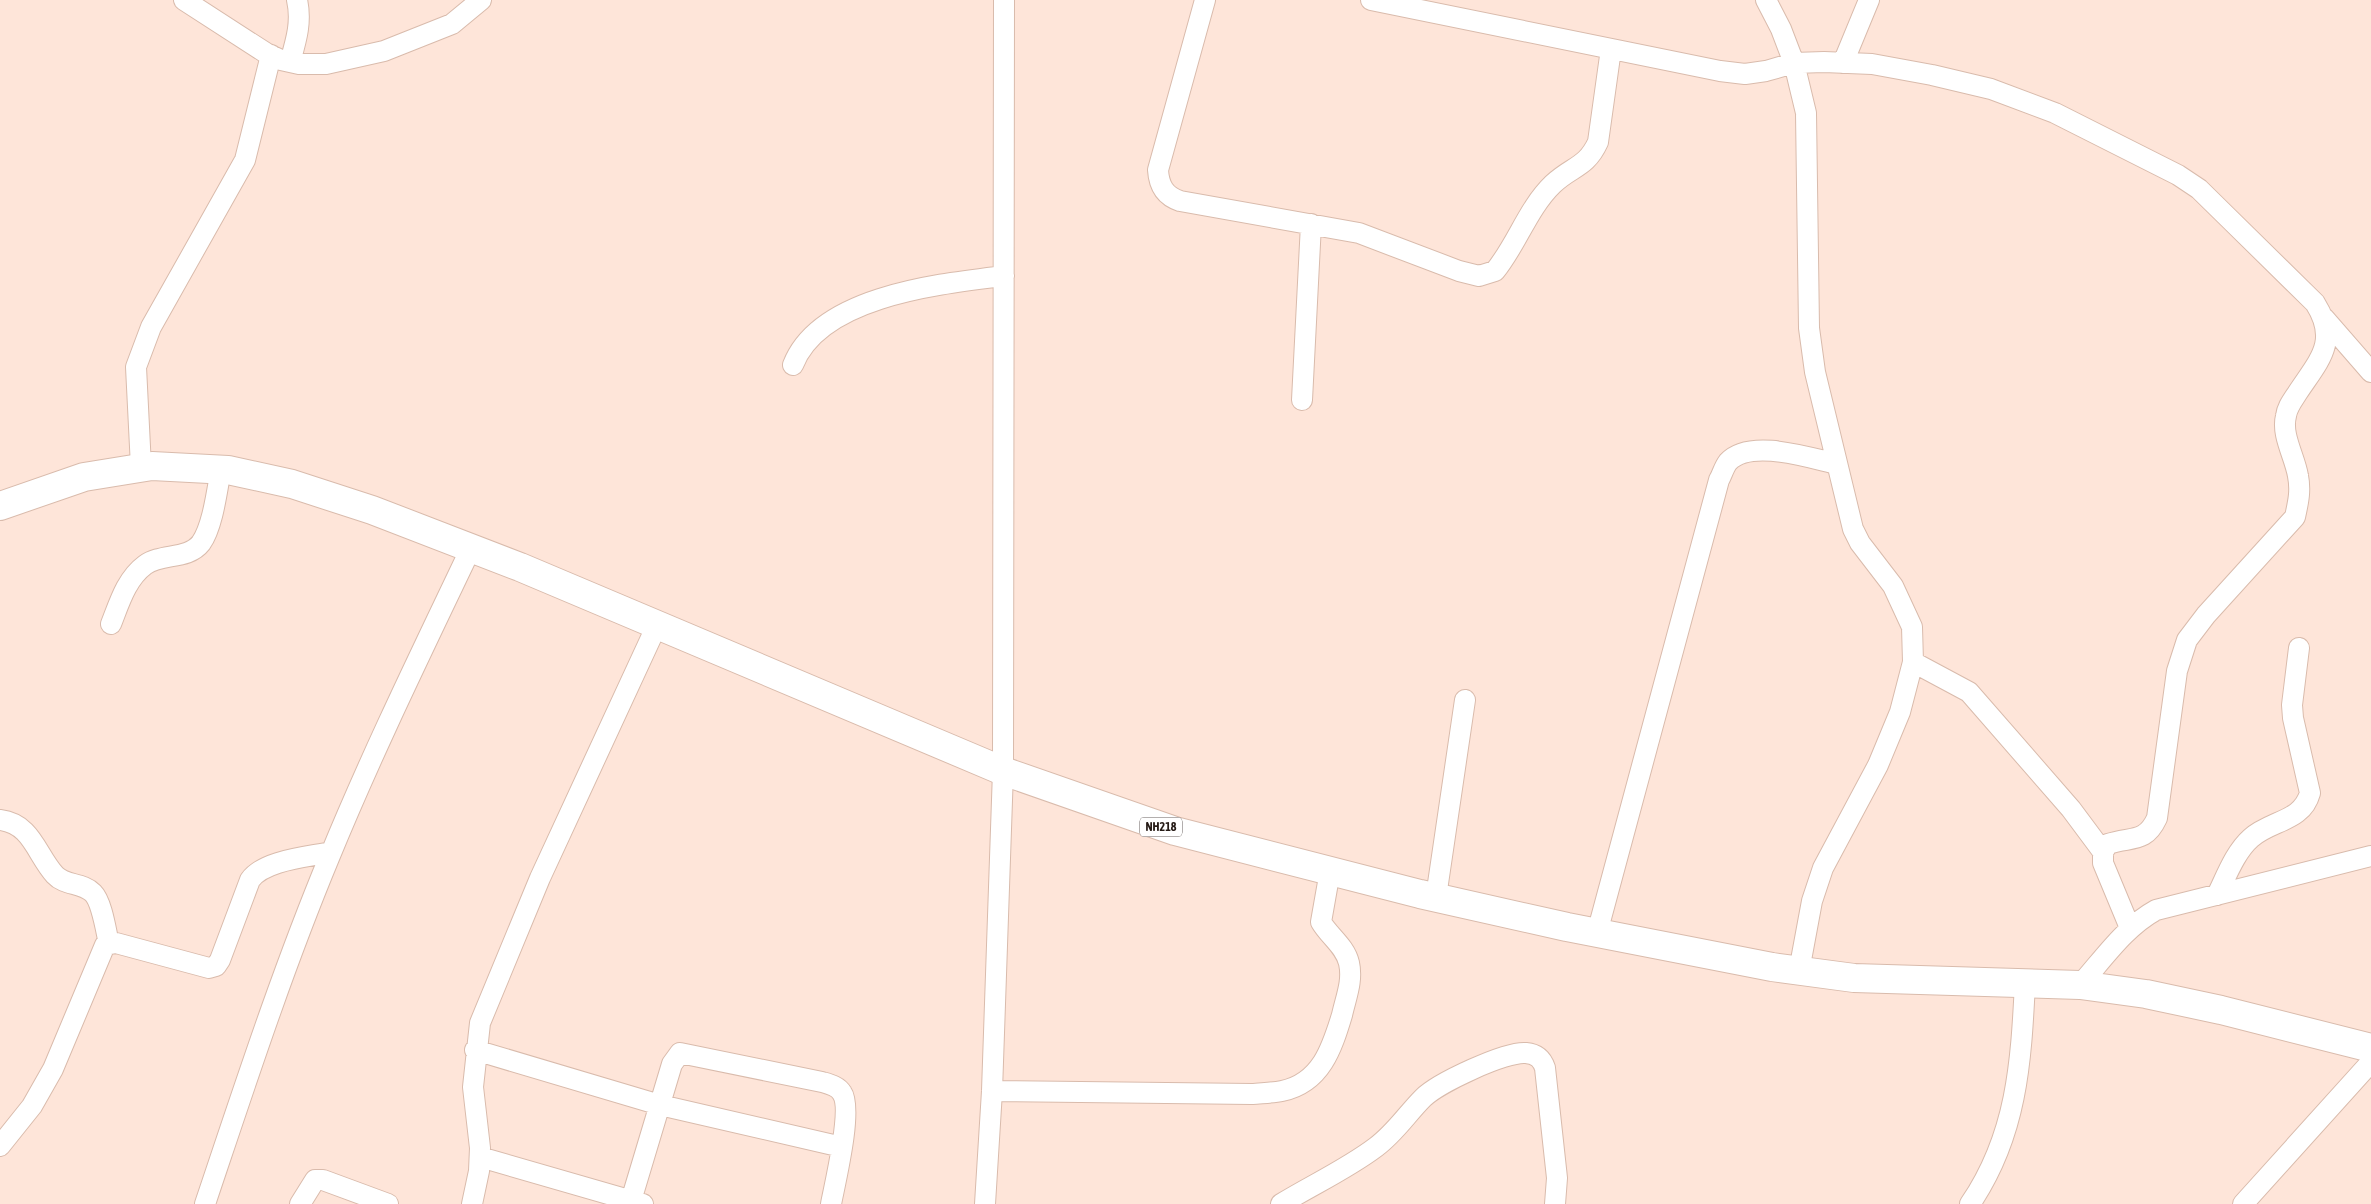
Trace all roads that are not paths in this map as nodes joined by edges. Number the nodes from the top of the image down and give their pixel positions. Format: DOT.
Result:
graph roads {
  1 [pos="184,0"];
  2 [pos="297,0"];
  3 [pos="481,0"];
  4 [pos="1004,0"];
  5 [pos="1205,0"];
  6 [pos="1371,0"];
  7 [pos="1766,0"];
  8 [pos="1870,0"];
  9 [pos="1611,49"];
  10 [pos="271,55"];
  11 [pos="290,62"];
  12 [pos="1794,63"];
  13 [pos="1843,63"];
  14 [pos="1311,224"];
  15 [pos="1004,276"];
  16 [pos="2324,318"];
  17 [pos="793,365"];
  18 [pos="2371,372"];
  19 [pos="1302,400"];
  20 [pos="1838,464"];
  21 [pos="141,467"];
  22 [pos="221,469"];
  23 [pos="0,506"];
  24 [pos="471,548"];
  25 [pos="111,624"];
  26 [pos="657,624"];
  27 [pos="2300,648"];
  28 [pos="1913,662"];
  29 [pos="1465,700"];
  30 [pos="1003,771"];
  31 [pos="0,820"];
  32 [pos="331,852"];
  33 [pos="2103,852"];
  34 [pos="2371,856"];
  35 [pos="1330,871"];
  36 [pos="2217,895"];
  37 [pos="1436,897"];
  38 [pos="2130,928"];
  39 [pos="1597,933"];
  40 [pos="109,944"];
  41 [pos="1799,971"];
  42 [pos="2025,983"];
  43 [pos="2080,985"];
  44 [pos="2371,1048"];
  45 [pos="475,1050"];
  46 [pos="2371,1062"];
  47 [pos="992,1091"];
  48 [pos="660,1105"];
  49 [pos="0,1146"];
  50 [pos="842,1146"];
  51 [pos="480,1157"];
  52 [pos="635,1203"];
  53 [pos="205,1204"];
  54 [pos="300,1204"];
  55 [pos="388,1204"];
  56 [pos="472,1204"];
  57 [pos="831,1204"];
  58 [pos="985,1204"];
  59 [pos="1281,1204"];
  60 [pos="1555,1204"];
  61 [pos="1970,1204"];
  62 [pos="2243,1204"];
  1 -- 10 [label="street"];
  2 -- 11 [label="street"];
  3 -- 11 [label="street"];
  4 -- 15 [label="street"];
  5 -- 14 [label="street"];
  6 -- 9 [label="street"];
  7 -- 12 [label="street"];
  8 -- 13 [label="street"];
  9 -- 12 [label="street"];
  9 -- 14 [label="street"];
  10 -- 11 [label="street"];
  10 -- 21 [label="street"];
  12 -- 13 [label="street"];
  12 -- 20 [label="street"];
  13 -- 16 [label="street"];
  14 -- 19 [label="street"];
  15 -- 17 [label="street"];
  15 -- 30 [label="street"];
  16 -- 18 [label="street"];
  16 -- 33 [label="street"];
  20 -- 28 [label="street"];
  20 -- 39 [label="street"];
  21 -- 22 [label="highway, NH218"];
  21 -- 23 [label="highway, NH218"];
  22 -- 24 [label="highway, NH218"];
  22 -- 25 [label="street"];
  24 -- 26 [label="highway, NH218"];
  24 -- 32 [label="street"];
  26 -- 30 [label="highway, NH218"];
  26 -- 45 [label="street"];
  27 -- 36 [label="street"];
  28 -- 33 [label="street"];
  28 -- 41 [label="street"];
  29 -- 37 [label="street"];
  30 -- 35 [label="highway, NH218"];
  30 -- 47 [label="street"];
  31 -- 40 [label="street"];
  32 -- 40 [label="street"];
  32 -- 53 [label="street"];
  33 -- 38 [label="street"];
  34 -- 36 [label="street"];
  35 -- 37 [label="highway, NH218"];
  35 -- 47 [label="street"];
  36 -- 38 [label="street"];
  37 -- 39 [label="highway, NH218"];
  38 -- 43 [label="street"];
  39 -- 41 [label="highway, NH218"];
  40 -- 49 [label="street"];
  41 -- 42 [label="highway, NH218"];
  42 -- 43 [label="highway, NH218"];
  42 -- 61 [label="street"];
  43 -- 44 [label="highway, NH218"];
  45 -- 48 [label="street"];
  45 -- 51 [label="street"];
  46 -- 62 [label="street"];
  47 -- 58 [label="street"];
  48 -- 50 [label="street"];
  48 -- 50 [label="street"];
  48 -- 52 [label="street"];
  50 -- 57 [label="street"];
  51 -- 52 [label="street"];
  51 -- 56 [label="street"];
  54 -- 55 [label="street"];
  59 -- 60 [label="street"];
}
